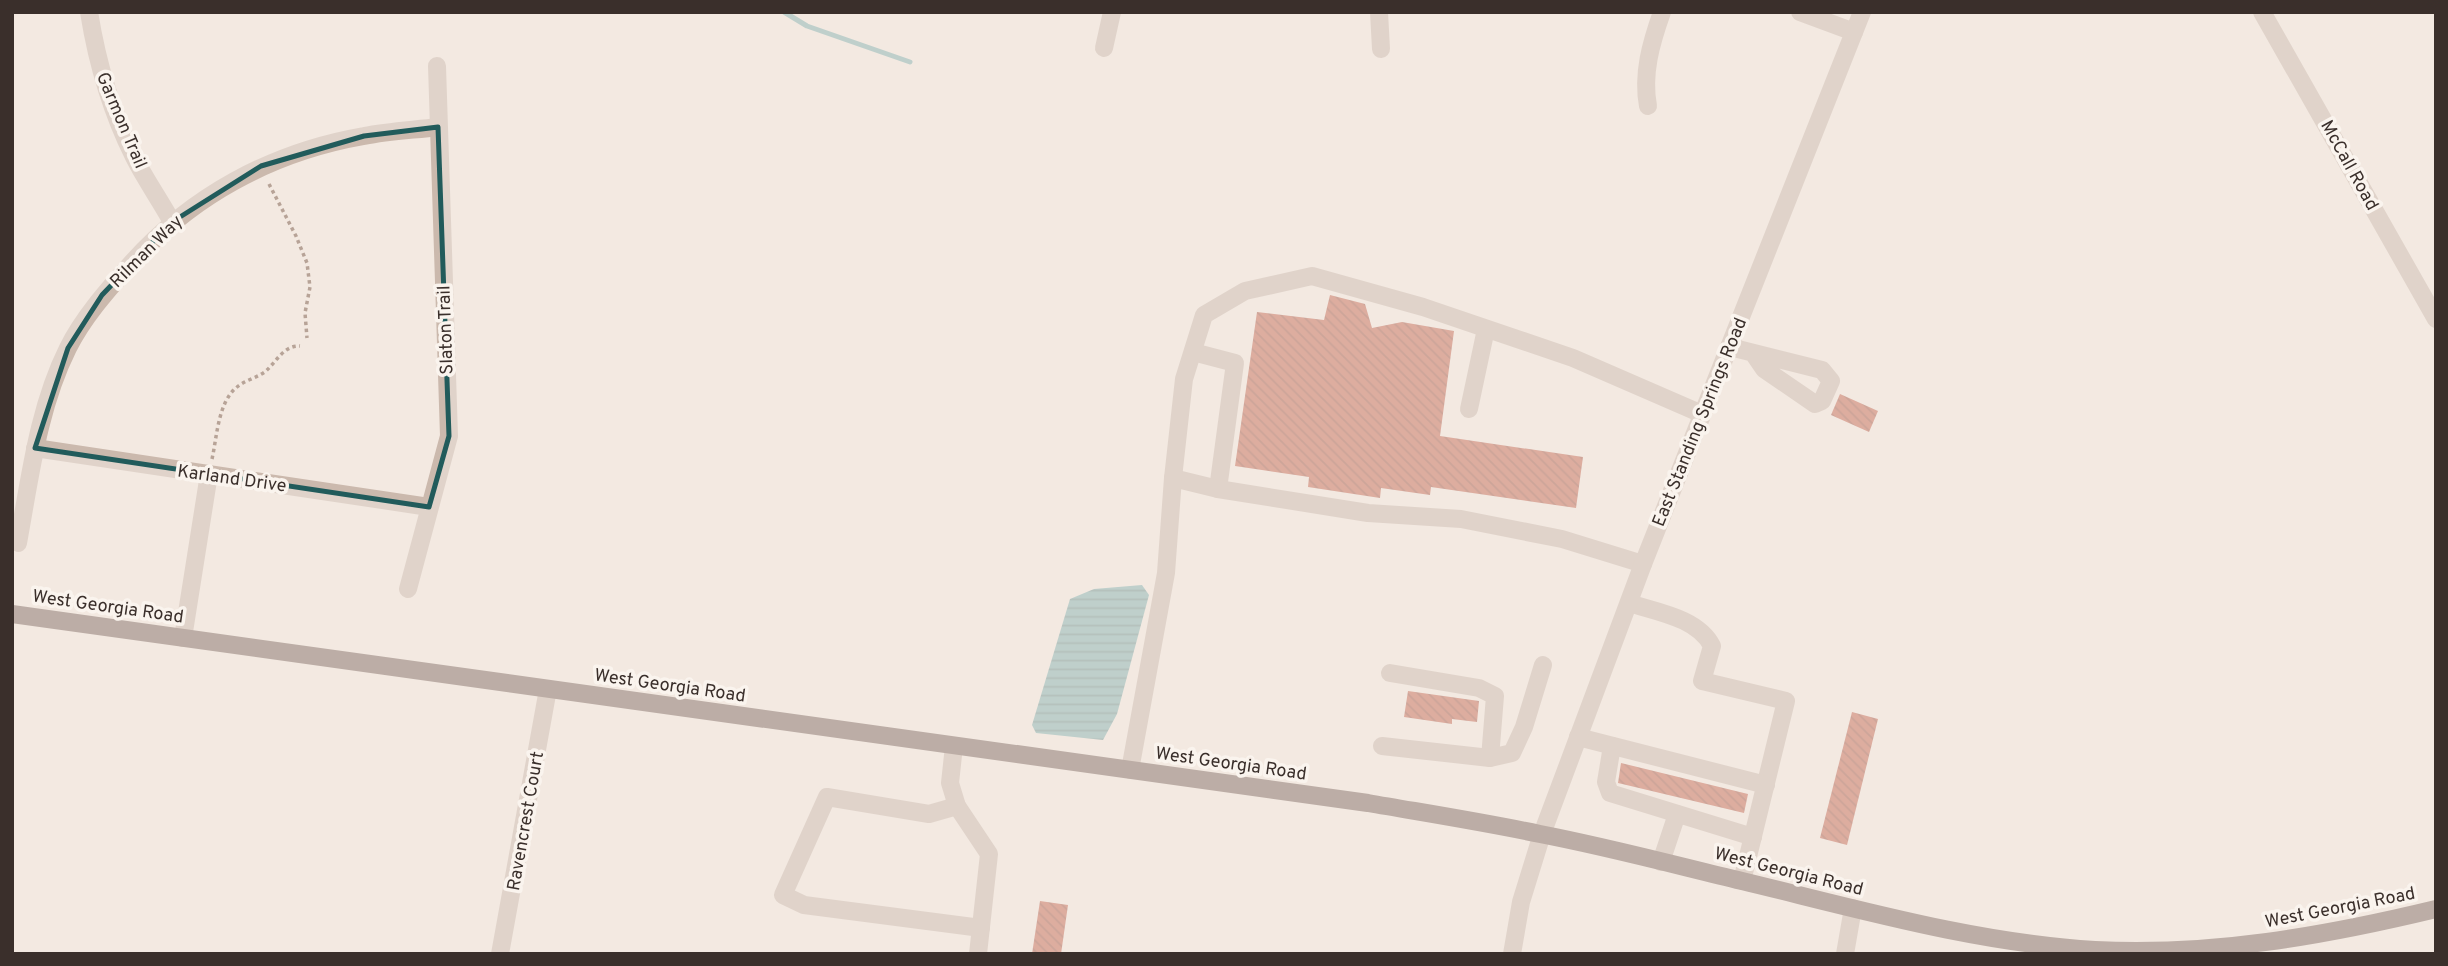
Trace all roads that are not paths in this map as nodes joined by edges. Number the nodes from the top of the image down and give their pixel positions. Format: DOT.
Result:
graph roads {
  1 [pos="89,12"];
  2 [pos="1112,12"];
  3 [pos="1379,12"];
  4 [pos="1661,12"];
  5 [pos="1800,12"];
  6 [pos="1862,12"];
  7 [pos="2262,12"];
  8 [pos="1854,32"];
  9 [pos="1104,48"];
  10 [pos="1381,49"];
  11 [pos="436,66"];
  12 [pos="1648,106"];
  13 [pos="438,127"];
  14 [pos="172,222"];
  15 [pos="2436,319"];
  16 [pos="1486,329"];
  17 [pos="1730,347"];
  18 [pos="1192,352"];
  19 [pos="1753,353"];
  20 [pos="1469,409"];
  21 [pos="1702,414"];
  22 [pos="35,448"];
  23 [pos="209,474"];
  24 [pos="1172,478"];
  25 [pos="1218,489"];
  26 [pos="429,507"];
  27 [pos="18,543"];
  28 [pos="1643,564"];
  29 [pos="408,589"];
  30 [pos="1629,603"];
  31 [pos="12,614"];
  32 [pos="183,638"];
  33 [pos="1543,665"];
  34 [pos="1390,673"];
  35 [pos="548,689"];
  36 [pos="1578,737"];
  37 [pos="954,746"];
  38 [pos="1381,746"];
  39 [pos="1612,746"];
  40 [pos="1490,758"];
  41 [pos="1130,770"];
  42 [pos="1766,785"];
  43 [pos="957,806"];
  44 [pos="1677,814"];
  45 [pos="1542,834"];
  46 [pos="1753,837"];
  47 [pos="1661,862"];
  48 [pos="1742,881"];
  49 [pos="1853,908"];
  50 [pos="2436,909"];
  51 [pos="981,928"];
  52 [pos="2283,947"];
  53 [pos="500,954"];
  54 [pos="978,954"];
  55 [pos="1512,954"];
  56 [pos="1845,954"];
  1 -- 14 [label="street, Garmon Trail"];
  2 -- 9 [label="street"];
  3 -- 10 [label="street"];
  4 -- 12 [label="street"];
  5 -- 8 [label="street"];
  6 -- 8 [label="street, East Standing Springs Road"];
  7 -- 15 [label="street, McCall Road"];
  8 -- 17 [label="street, East Standing Springs Road"];
  11 -- 13 [label="street, Slaton Trail"];
  13 -- 14 [label="street, Rilman Way"];
  13 -- 26 [label="street, Slaton Trail"];
  14 -- 22 [label="street, Rilman Way"];
  16 -- 18 [label="street"];
  16 -- 20 [label="street"];
  16 -- 21 [label="street"];
  17 -- 19 [label="street"];
  17 -- 21 [label="street, East Standing Springs Road"];
  18 -- 24 [label="street"];
  18 -- 25 [label="street"];
  21 -- 28 [label="street, East Standing Springs Road"];
  22 -- 23 [label="street, Karland Drive"];
  22 -- 27 [label="street, Rilman Way"];
  23 -- 26 [label="street, Karland Drive"];
  23 -- 32 [label="street"];
  24 -- 25 [label="street"];
  24 -- 41 [label="street"];
  25 -- 28 [label="street"];
  26 -- 29 [label="street, Slaton Trail"];
  28 -- 30 [label="street, East Standing Springs Road"];
  30 -- 36 [label="street, East Standing Springs Road"];
  30 -- 42 [label="street"];
  31 -- 32 [label="main road, West Georgia Road"];
  32 -- 35 [label="main road, West Georgia Road"];
  33 -- 40 [label="street"];
  34 -- 40 [label="street"];
  35 -- 37 [label="main road, West Georgia Road"];
  35 -- 53 [label="street, Ravencrest Court"];
  36 -- 39 [label="street"];
  36 -- 45 [label="street, East Standing Springs Road"];
  37 -- 41 [label="main road, West Georgia Road"];
  37 -- 43 [label="street"];
  38 -- 40 [label="street"];
  39 -- 42 [label="street"];
  39 -- 44 [label="street"];
  41 -- 45 [label="main road, West Georgia Road"];
  42 -- 46 [label="street"];
  43 -- 51 [label="street"];
  43 -- 51 [label="street"];
  44 -- 46 [label="street"];
  44 -- 47 [label="street"];
  45 -- 47 [label="main road, West Georgia Road"];
  45 -- 55 [label="street, East Standing Springs Road"];
  46 -- 48 [label="street"];
  47 -- 48 [label="main road, West Georgia Road"];
  48 -- 49 [label="main road, West Georgia Road"];
  49 -- 52 [label="main road, West Georgia Road"];
  49 -- 56 [label="street"];
  50 -- 52 [label="main road, West Georgia Road"];
  51 -- 54 [label="street"];
}
